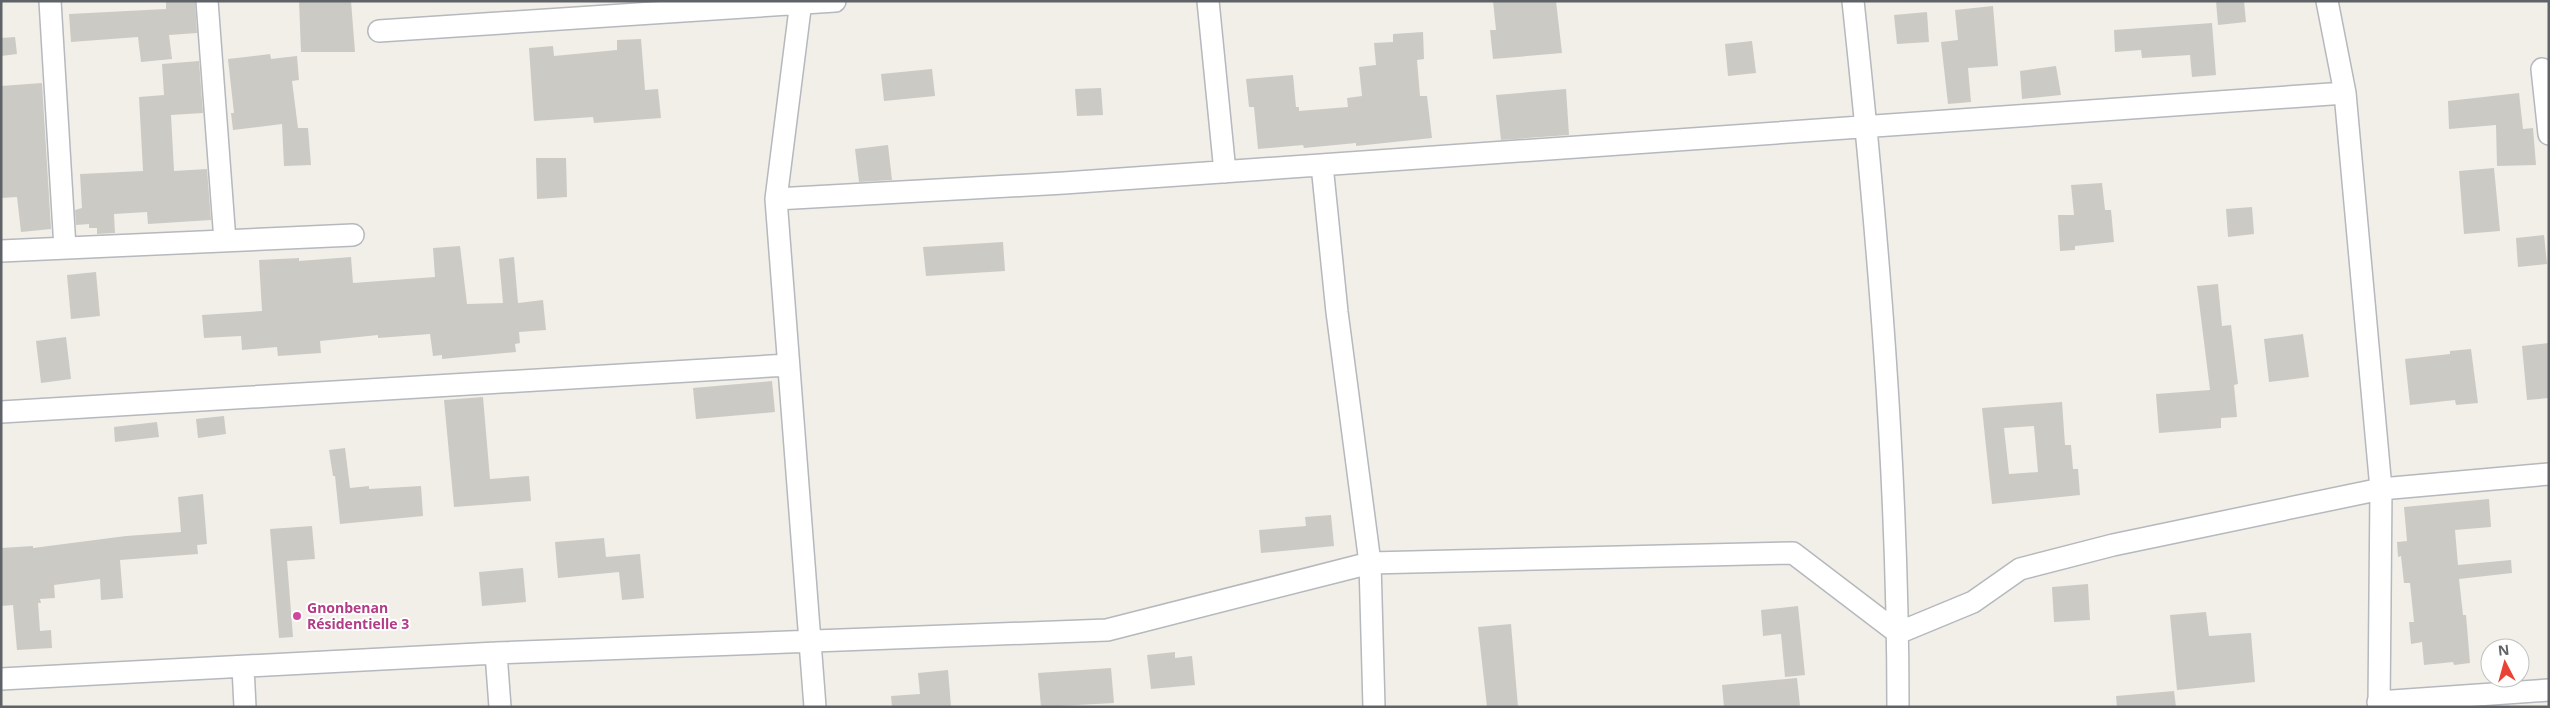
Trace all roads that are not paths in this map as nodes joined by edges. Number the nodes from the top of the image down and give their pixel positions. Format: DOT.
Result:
graph roads {
  1 [pos="50,1"];
  2 [pos="207,1"];
  3 [pos="835,1"];
  4 [pos="1208,1"];
  5 [pos="1853,1"];
  6 [pos="2327,1"];
  7 [pos="802,3"];
  8 [pos="379,31"];
  9 [pos="2542,69"];
  10 [pos="2345,93"];
  11 [pos="1866,125"];
  12 [pos="2549,134"];
  13 [pos="1322,165"];
  14 [pos="1225,172"];
  15 [pos="776,199"];
  16 [pos="352,235"];
  17 [pos="225,241"];
  18 [pos="65,248"];
  19 [pos="1,251"];
  20 [pos="788,365"];
  21 [pos="1,412"];
  22 [pos="2549,474"];
  23 [pos="2380,489"];
  24 [pos="1370,563"];
  25 [pos="1898,633"];
  26 [pos="809,641"];
  27 [pos="496,653"];
  28 [pos="243,666"];
  29 [pos="1,679"];
  30 [pos="2549,690"];
  31 [pos="2379,704"];
  32 [pos="245,707"];
  33 [pos="500,707"];
  34 [pos="815,707"];
  35 [pos="1374,707"];
  36 [pos="1898,707"];
  1 -- 18 [label="street"];
  2 -- 17 [label="street"];
  3 -- 7 [label="street"];
  4 -- 14 [label="street"];
  5 -- 11 [label="street"];
  6 -- 10 [label="street"];
  7 -- 8 [label="street"];
  7 -- 15 [label="street"];
  9 -- 12 [label="street"];
  10 -- 11 [label="street"];
  10 -- 23 [label="street"];
  11 -- 13 [label="street"];
  11 -- 25 [label="street"];
  13 -- 14 [label="street"];
  13 -- 24 [label="street"];
  14 -- 15 [label="street"];
  15 -- 20 [label="street"];
  16 -- 17 [label="street"];
  17 -- 18 [label="street"];
  18 -- 19 [label="street"];
  20 -- 21 [label="street"];
  20 -- 26 [label="street"];
  22 -- 23 [label="street"];
  23 -- 25 [label="street"];
  23 -- 31 [label="street"];
  24 -- 25 [label="street"];
  24 -- 26 [label="street"];
  24 -- 35 [label="street"];
  25 -- 36 [label="street"];
  26 -- 27 [label="street"];
  26 -- 34 [label="street"];
  27 -- 28 [label="street"];
  27 -- 33 [label="street"];
  28 -- 29 [label="street"];
  28 -- 32 [label="street"];
  30 -- 31 [label="street"];
}
